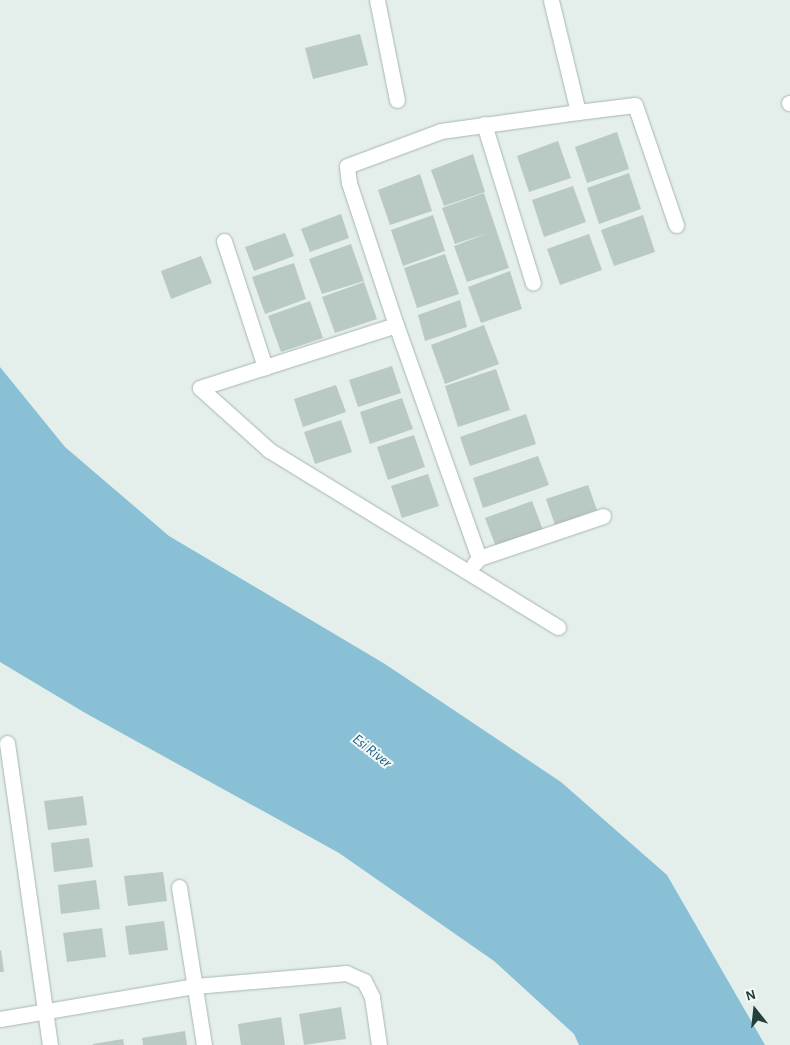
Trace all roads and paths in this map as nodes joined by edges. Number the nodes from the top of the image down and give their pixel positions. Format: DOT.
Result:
graph roads {
  1 [pos="377,0"];
  2 [pos="551,0"];
  3 [pos="397,100"];
  4 [pos="578,112"];
  5 [pos="484,124"];
  6 [pos="676,225"];
  7 [pos="224,241"];
  8 [pos="533,283"];
  9 [pos="396,325"];
  10 [pos="265,367"];
  11 [pos="603,516"];
  12 [pos="479,558"];
  13 [pos="468,573"];
  14 [pos="558,627"];
  15 [pos="7,743"];
  16 [pos="179,886"];
  17 [pos="195,986"];
  18 [pos="46,1012"];
  19 [pos="0,1019"];
  20 [pos="50,1045"];
  21 [pos="204,1045"];
  22 [pos="379,1045"];
  1 -- 3 [label="street"];
  2 -- 4 [label="street"];
  4 -- 5 [label="street"];
  4 -- 6 [label="street"];
  5 -- 8 [label="street"];
  5 -- 9 [label="street"];
  7 -- 10 [label="street"];
  9 -- 10 [label="street"];
  9 -- 12 [label="street"];
  10 -- 13 [label="street"];
  11 -- 12 [label="street"];
  12 -- 13 [label="street"];
  13 -- 14 [label="street"];
  15 -- 18 [label="street"];
  16 -- 17 [label="street"];
  17 -- 18 [label="street"];
  17 -- 21 [label="street"];
  17 -- 22 [label="street"];
  18 -- 19 [label="street"];
  18 -- 20 [label="street"];
}
